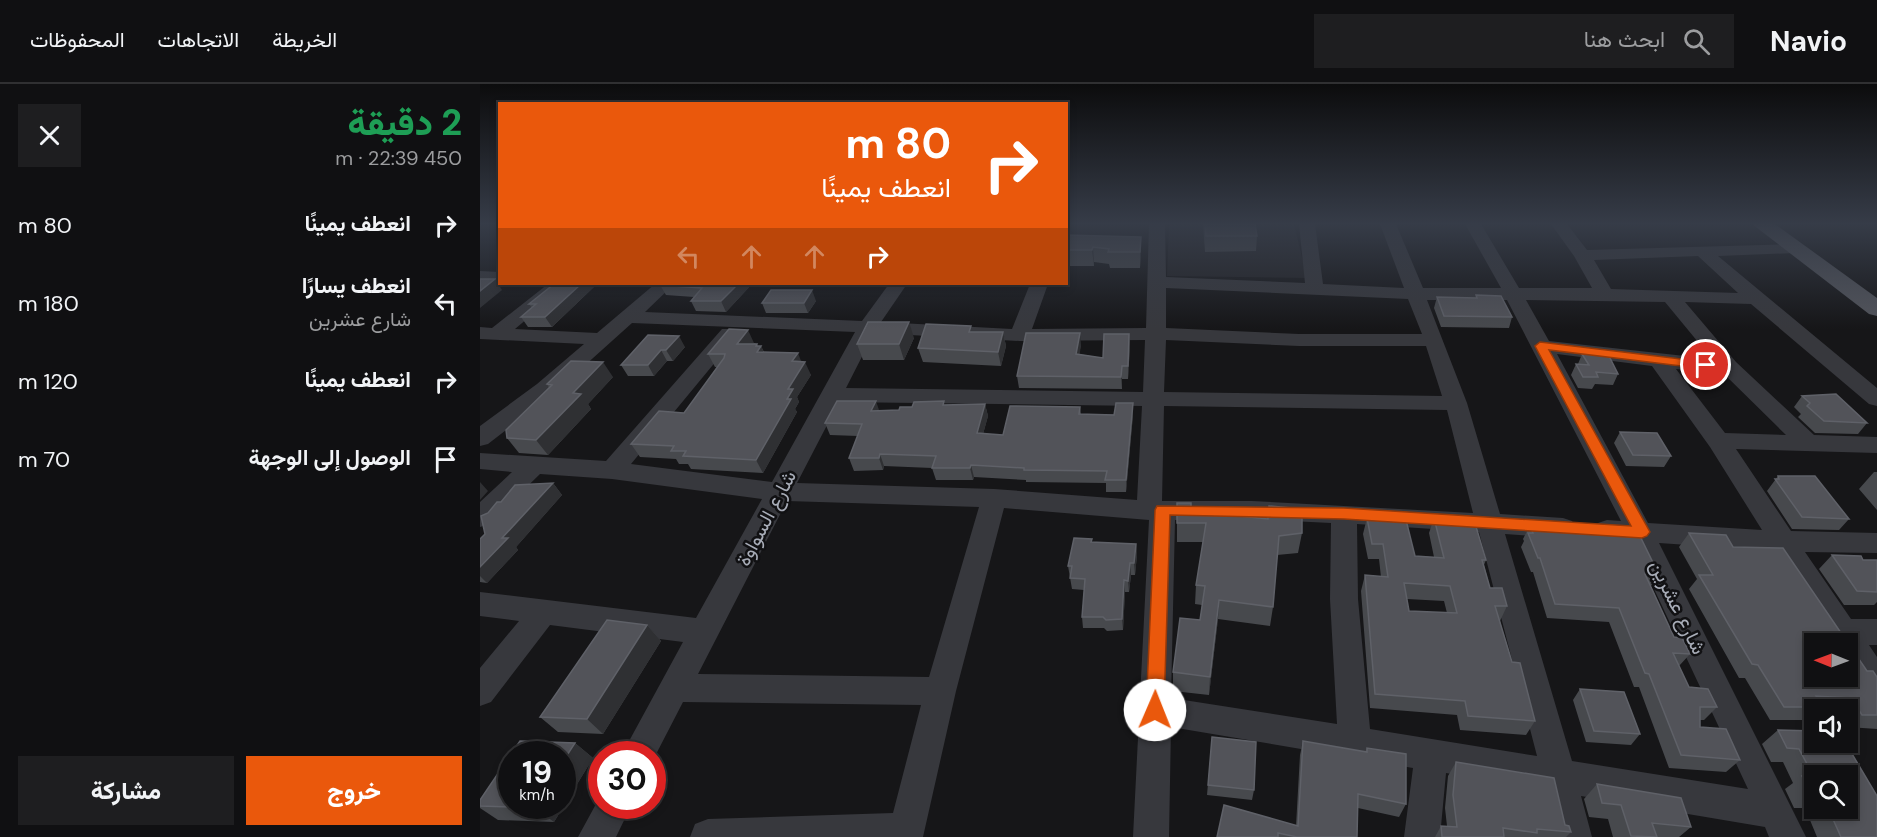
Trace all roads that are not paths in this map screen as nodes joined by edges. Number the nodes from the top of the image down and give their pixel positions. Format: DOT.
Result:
graph roads {
  1 [pos="1158,259"];
  2 [pos="1311,259"];
  3 [pos="1402,259"];
  4 [pos="1493,259"];
  5 [pos="1584,259"];
  6 [pos="1711,259"];
  7 [pos="1809,259"];
  8 [pos="1827,259"];
  9 [pos="480,276"];
  10 [pos="498,277"];
  11 [pos="1158,282"];
  12 [pos="558,285"];
  13 [pos="664,285"];
  14 [pos="897,285"];
  15 [pos="1039,285"];
  16 [pos="1315,290"];
  17 [pos="1415,294"];
  18 [pos="1605,294"];
  19 [pos="1877,294"];
  20 [pos="1514,295"];
  21 [pos="1671,297"];
  22 [pos="1756,298"];
  23 [pos="1877,309"];
  24 [pos="629,317"];
  25 [pos="741,320"];
  26 [pos="868,326"];
  27 [pos="487,334"];
  28 [pos="1155,334"];
  29 [pos="1020,335"];
  30 [pos="602,339"];
  31 [pos="1434,340"];
  32 [pos="1540,346"];
  33 [pos="1659,361"];
  34 [pos="1729,367"];
  35 [pos="1877,373"];
  36 [pos="1850,375"];
  37 [pos="831,395"];
  38 [pos="1152,399"];
  39 [pos="1877,399"];
  40 [pos="1456,403"];
  41 [pos="480,438"];
  42 [pos="1718,441"];
  43 [pos="1808,443"];
  44 [pos="1877,445"];
  45 [pos="480,461"];
  46 [pos="536,463"];
  47 [pos="612,470"];
  48 [pos="781,492"];
  49 [pos="994,498"];
  50 [pos="1156,510"];
  51 [pos="1344,514"];
  52 [pos="480,517"];
  53 [pos="1490,524"];
  54 [pos="1642,532"];
  55 [pos="1782,541"];
  56 [pos="1877,543"];
  57 [pos="480,604"];
  58 [pos="543,612"];
  59 [pos="705,632"];
  60 [pos="1842,632"];
  61 [pos="1877,632"];
  62 [pos="1877,683"];
  63 [pos="674,688"];
  64 [pos="940,691"];
  65 [pos="480,692"];
  66 [pos="1155,710"];
  67 [pos="646,741"];
  68 [pos="1355,744"];
  69 [pos="1431,756"];
  70 [pos="1559,776"];
  71 [pos="606,819"];
  72 [pos="1782,824"];
  73 [pos="906,834"];
  74 [pos="597,837"];
  75 [pos="708,837"];
  76 [pos="1151,837"];
  77 [pos="1422,837"];
  78 [pos="1574,837"];
  1 -- 11 [label="street"];
  2 -- 16 [label="street"];
  3 -- 17 [label="street"];
  4 -- 20 [label="street, شارع عشرين"];
  5 -- 18 [label="street"];
  6 -- 22 [label="street"];
  7 -- 23 [label="main road"];
  8 -- 19 [label="main road"];
  9 -- 10 [label="street"];
  11 -- 16 [label="street"];
  11 -- 28 [label="street"];
  12 -- 27 [label="street"];
  13 -- 24 [label="street"];
  14 -- 26 [label="street, شارع السواوة"];
  15 -- 29 [label="street"];
  16 -- 17 [label="street"];
  17 -- 20 [label="street"];
  17 -- 31 [label="street"];
  18 -- 20 [label="street"];
  18 -- 21 [label="street"];
  20 -- 32 [label="street, شارع عشرين"];
  21 -- 22 [label="street"];
  21 -- 34 [label="street"];
  22 -- 36 [label="street"];
  24 -- 25 [label="street"];
  24 -- 30 [label="street"];
  25 -- 26 [label="street"];
  25 -- 47 [label="street"];
  26 -- 29 [label="street"];
  26 -- 37 [label="street, شارع السواوة"];
  27 -- 30 [label="street"];
  28 -- 29 [label="street"];
  28 -- 31 [label="street"];
  28 -- 38 [label="street"];
  30 -- 41 [label="street"];
  31 -- 40 [label="street"];
  32 -- 33 [label="street"];
  32 -- 54 [label="street, شارع عشرين"];
  33 -- 34 [label="street"];
  33 -- 42 [label="street"];
  34 -- 43 [label="street"];
  35 -- 36 [label="street"];
  36 -- 39 [label="street"];
  37 -- 38 [label="street"];
  37 -- 48 [label="street, شارع السواوة"];
  38 -- 40 [label="street"];
  38 -- 50 [label="street"];
  40 -- 53 [label="street"];
  42 -- 43 [label="street"];
  42 -- 55 [label="street"];
  43 -- 44 [label="street"];
  45 -- 46 [label="street"];
  46 -- 47 [label="street"];
  46 -- 52 [label="street"];
  47 -- 48 [label="street"];
  48 -- 49 [label="street"];
  48 -- 59 [label="street, شارع السواوة"];
  49 -- 50 [label="street"];
  49 -- 64 [label="street"];
  50 -- 51 [label="street"];
  50 -- 66 [label="street"];
  51 -- 53 [label="street"];
  51 -- 68 [label="street"];
  53 -- 54 [label="street"];
  53 -- 70 [label="street"];
  54 -- 55 [label="street"];
  54 -- 72 [label="street, شارع عشرين"];
  55 -- 56 [label="street"];
  55 -- 60 [label="street"];
  57 -- 58 [label="street"];
  58 -- 59 [label="street"];
  58 -- 65 [label="street"];
  59 -- 63 [label="street, شارع السواوة"];
  60 -- 61 [label="street"];
  60 -- 62 [label="street"];
  63 -- 64 [label="street"];
  63 -- 67 [label="street, شارع السواوة"];
  64 -- 73 [label="street"];
  66 -- 68 [label="street"];
  66 -- 76 [label="street"];
  68 -- 69 [label="street"];
  69 -- 70 [label="street"];
  69 -- 77 [label="street"];
  70 -- 72 [label="street"];
  70 -- 78 [label="street"];
  71 -- 74 [label="street"];
  73 -- 75 [label="street"];
}
